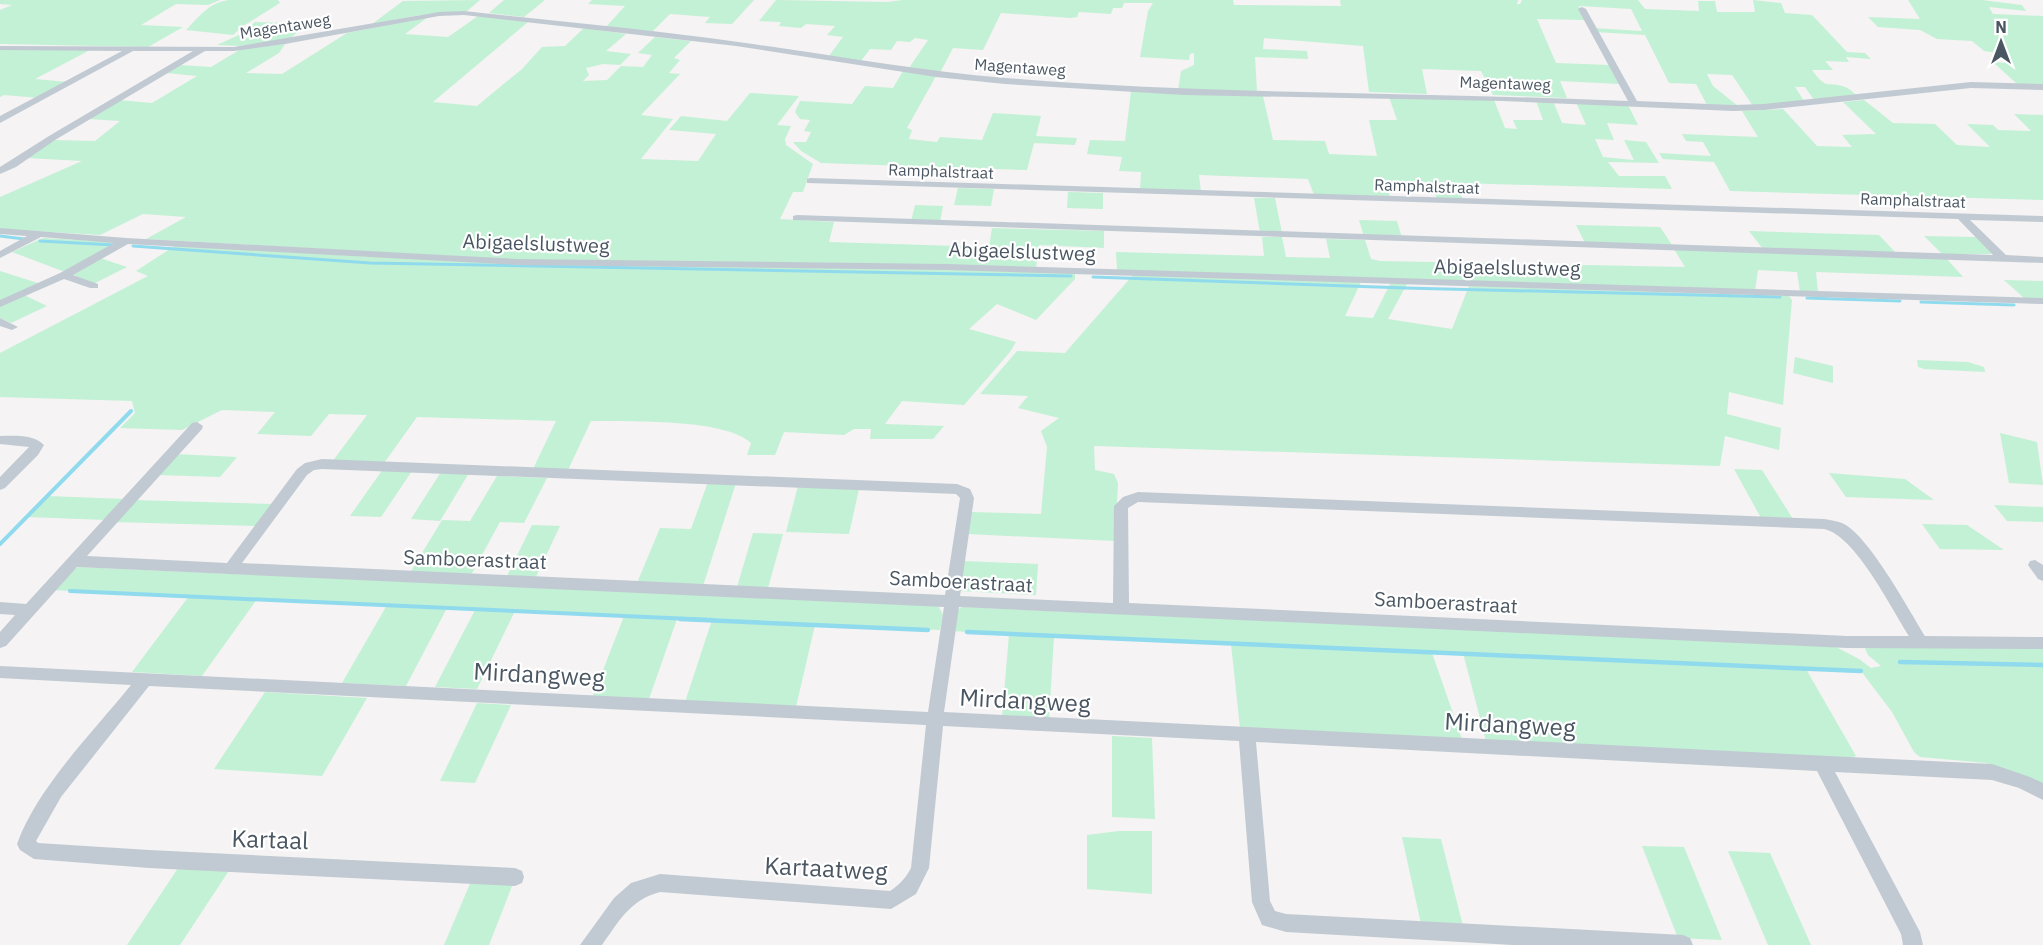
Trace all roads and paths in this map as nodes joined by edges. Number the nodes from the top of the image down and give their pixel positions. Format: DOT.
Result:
graph roads {
  1 [pos="1582,9"];
  2 [pos="0,48"];
  3 [pos="131,49"];
  4 [pos="203,49"];
  5 [pos="2043,87"];
  6 [pos="1633,102"];
  7 [pos="0,120"];
  8 [pos="0,171"];
  9 [pos="810,181"];
  10 [pos="1961,216"];
  11 [pos="797,218"];
  12 [pos="2043,219"];
  13 [pos="0,231"];
  14 [pos="39,235"];
  15 [pos="126,241"];
  16 [pos="0,255"];
  17 [pos="2002,258"];
  18 [pos="2043,260"];
  19 [pos="64,274"];
  20 [pos="94,286"];
  21 [pos="2043,301"];
  22 [pos="0,304"];
  23 [pos="0,321"];
  24 [pos="12,327"];
  25 [pos="197,426"];
  26 [pos="0,440"];
  27 [pos="0,484"];
  28 [pos="72,561"];
  29 [pos="231,568"];
  30 [pos="952,601"];
  31 [pos="0,608"];
  32 [pos="1120,609"];
  33 [pos="29,610"];
  34 [pos="1920,641"];
  35 [pos="0,642"];
  36 [pos="2043,643"];
  37 [pos="0,672"];
  38 [pos="146,678"];
  39 [pos="935,720"];
  40 [pos="1247,734"];
  41 [pos="1822,764"];
  42 [pos="2043,792"];
  43 [pos="515,877"];
  44 [pos="590,945"];
  45 [pos="1683,945"];
  46 [pos="1913,945"];
  1 -- 6 [label="street"];
  2 -- 3 [label="street, Magentaweg"];
  3 -- 4 [label="street, Magentaweg"];
  3 -- 7 [label="street"];
  4 -- 6 [label="street, Magentaweg"];
  4 -- 8 [label="street"];
  5 -- 6 [label="street, Magentaweg"];
  9 -- 10 [label="street, Ramphalstraat"];
  10 -- 12 [label="street, Ramphalstraat"];
  10 -- 17 [label="street"];
  11 -- 17 [label="street"];
  13 -- 14 [label="street, Abigaelslustweg"];
  14 -- 15 [label="street, Abigaelslustweg"];
  14 -- 16 [label="street"];
  15 -- 19 [label="street"];
  15 -- 21 [label="street, Abigaelslustweg"];
  17 -- 18 [label="street"];
  19 -- 20 [label="street"];
  19 -- 22 [label="street"];
  23 -- 24 [label="street"];
  25 -- 28 [label="street"];
  26 -- 27 [label="street"];
  28 -- 29 [label="street, Samboerastraat"];
  28 -- 33 [label="street"];
  29 -- 30 [label="street, Samboerastraat"];
  29 -- 30 [label="street, Kartaatweg"];
  30 -- 32 [label="street, Samboerastraat"];
  30 -- 39 [label="street, Kartaatweg"];
  31 -- 33 [label="street"];
  32 -- 34 [label="street, Samboerastraat"];
  32 -- 34 [label="street"];
  33 -- 35 [label="street"];
  34 -- 36 [label="street, Samboerastraat"];
  37 -- 38 [label="street, Mirdangweg"];
  38 -- 39 [label="street, Mirdangweg"];
  38 -- 43 [label="street, Kartaal"];
  39 -- 40 [label="street, Mirdangweg"];
  39 -- 44 [label="street, Kartaatweg"];
  40 -- 41 [label="street, Mirdangweg"];
  40 -- 45 [label="street"];
  41 -- 42 [label="street, Mirdangweg"];
  41 -- 46 [label="street"];
}
